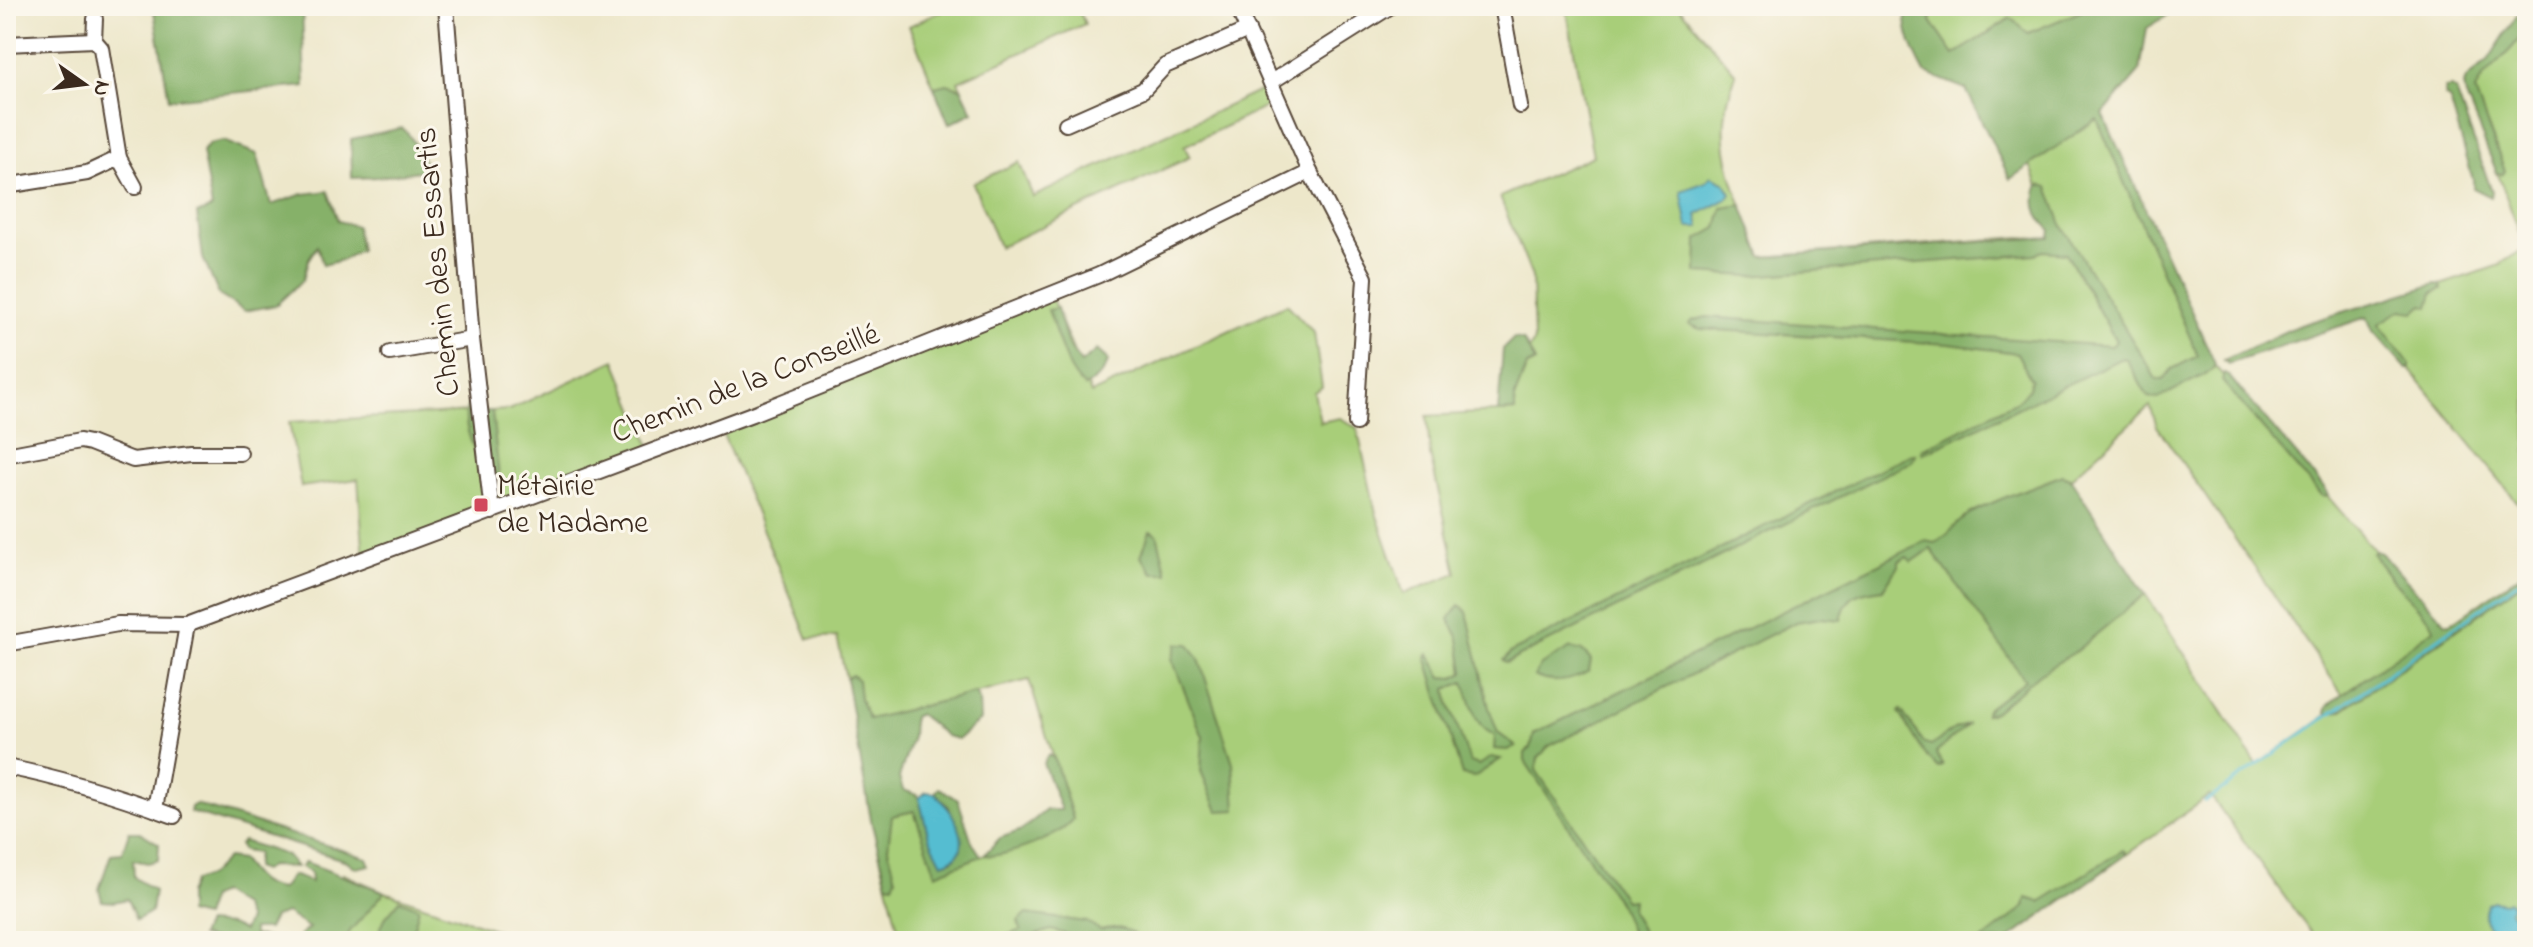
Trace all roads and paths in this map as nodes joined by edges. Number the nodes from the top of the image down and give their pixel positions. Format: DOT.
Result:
graph roads {
  1 [pos="446,6"];
  2 [pos="1237,6"];
  3 [pos="1391,6"];
  4 [pos="1502,6"];
  5 [pos="95,19"];
  6 [pos="1248,30"];
  7 [pos="94,40"];
  8 [pos="6,44"];
  9 [pos="1271,82"];
  10 [pos="1520,106"];
  11 [pos="1066,124"];
  12 [pos="119,158"];
  13 [pos="1310,172"];
  14 [pos="6,186"];
  15 [pos="135,187"];
  16 [pos="472,339"];
  17 [pos="390,353"];
  18 [pos="1356,423"];
  19 [pos="240,453"];
  20 [pos="6,455"];
  21 [pos="492,512"];
  22 [pos="187,625"];
  23 [pos="6,644"];
  24 [pos="6,767"];
  25 [pos="155,809"];
  26 [pos="174,816"];
  1 -- 16 [label="street, Chemin des Essartis"];
  2 -- 6 [label="street"];
  3 -- 9 [label="street"];
  4 -- 10 [label="street"];
  5 -- 7 [label="street"];
  6 -- 9 [label="street"];
  6 -- 11 [label="street"];
  7 -- 8 [label="street"];
  7 -- 12 [label="street"];
  9 -- 13 [label="street"];
  12 -- 14 [label="street"];
  12 -- 15 [label="street"];
  13 -- 18 [label="street"];
  13 -- 21 [label="street, Chemin de la Conseillé"];
  16 -- 17 [label="street"];
  16 -- 21 [label="street, Chemin des Essartis"];
  19 -- 20 [label="street"];
  21 -- 22 [label="street, Chemin de la Conseillé"];
  22 -- 23 [label="street"];
  22 -- 25 [label="street"];
  24 -- 25 [label="street"];
  25 -- 26 [label="street"];
}
